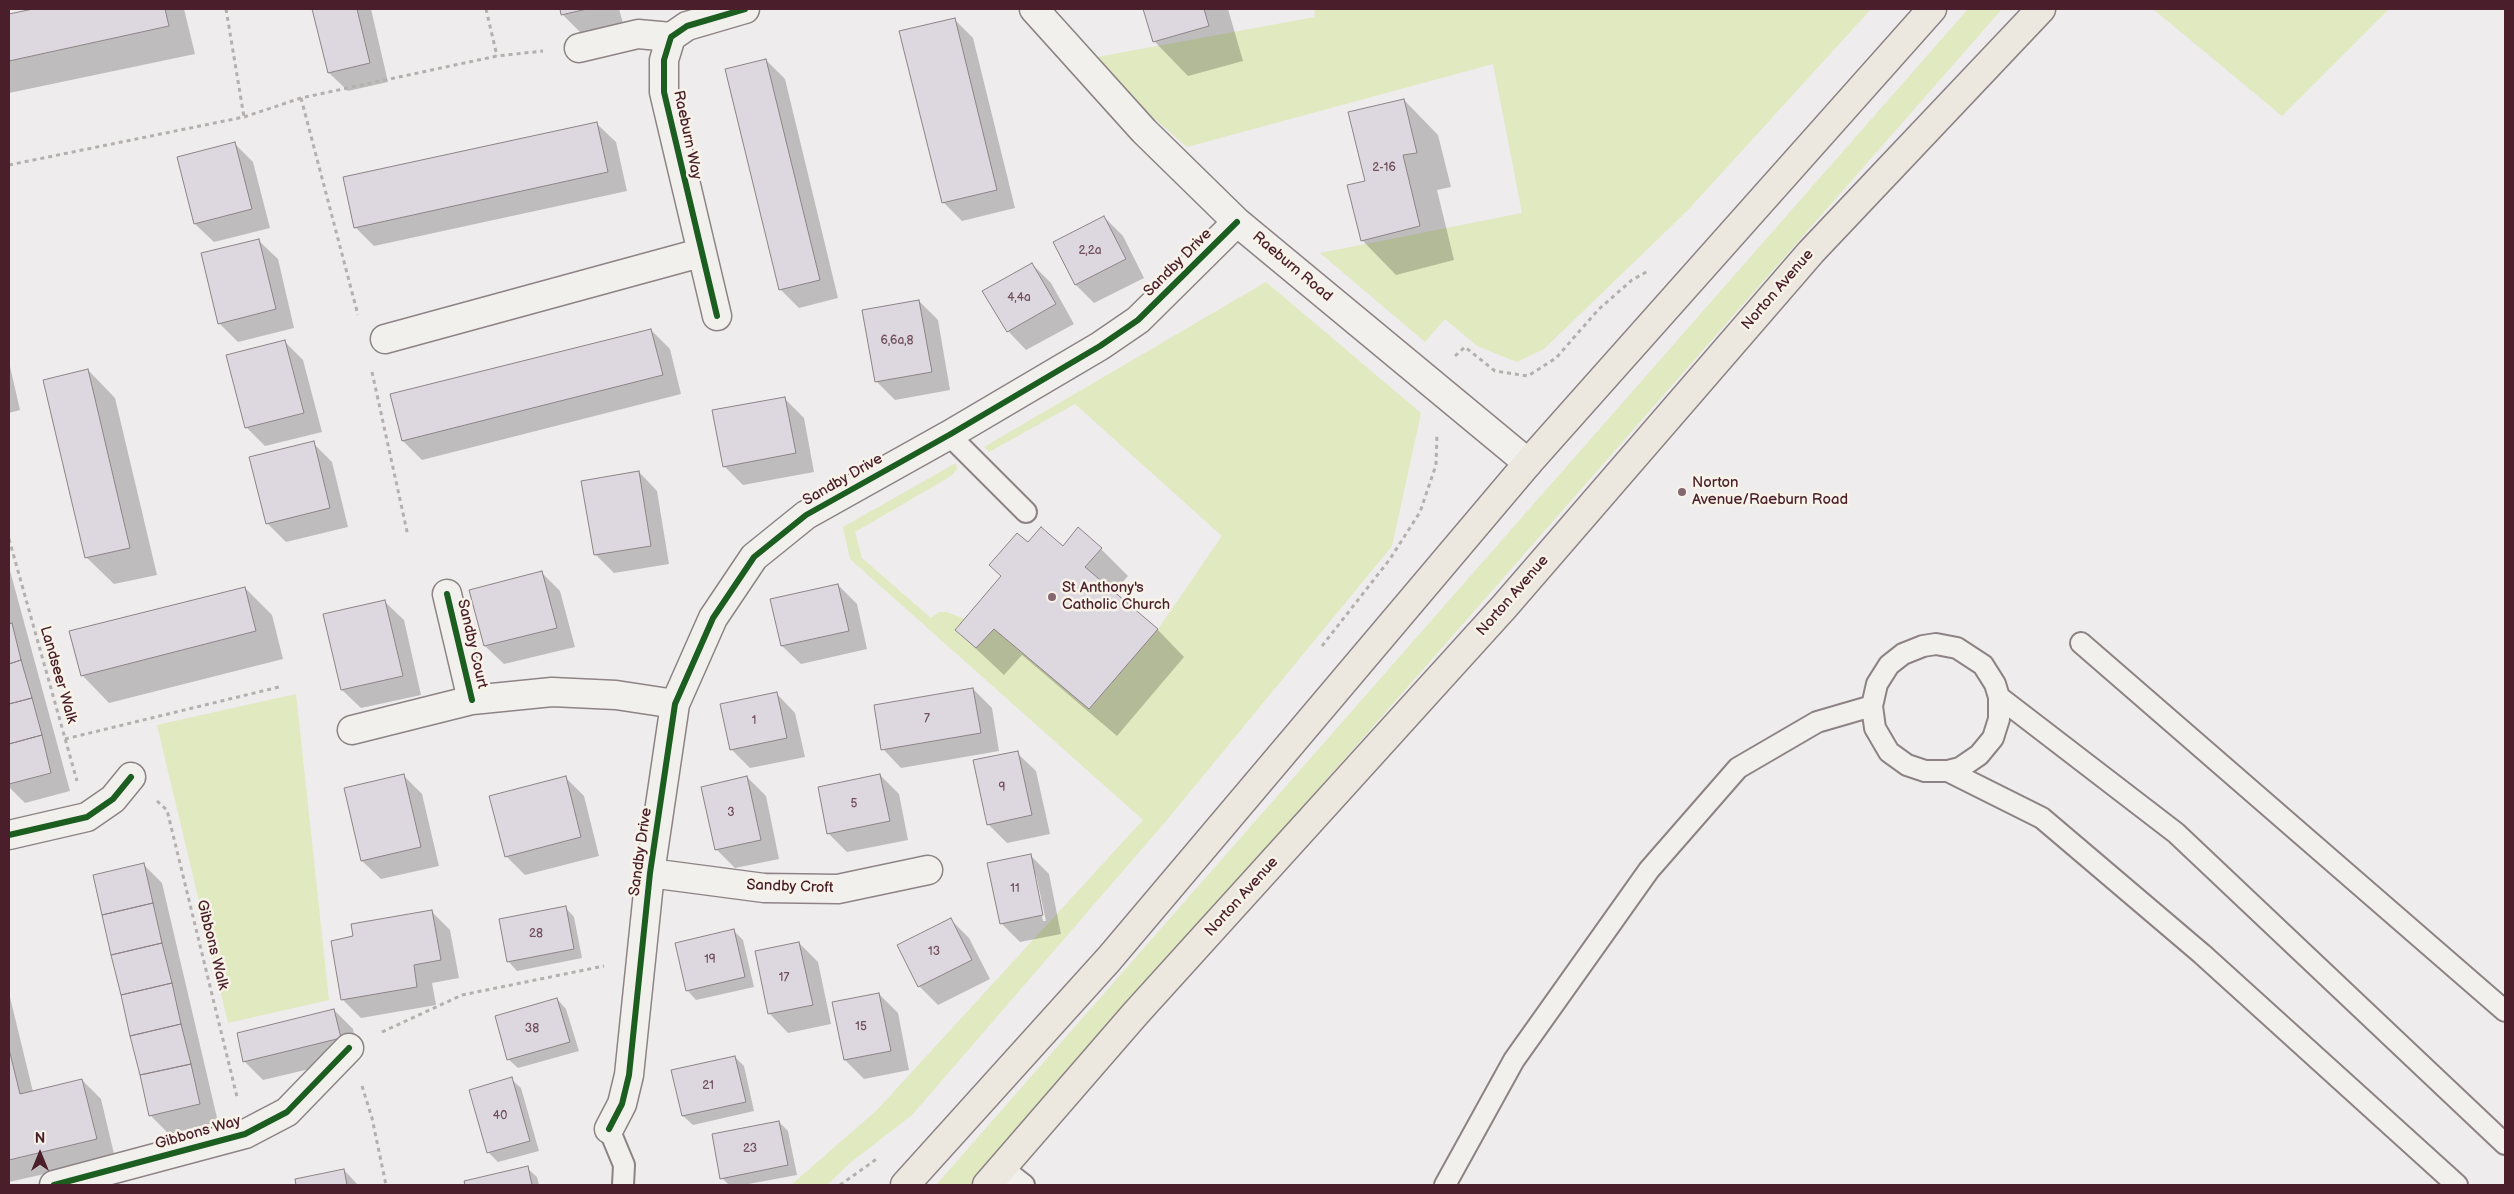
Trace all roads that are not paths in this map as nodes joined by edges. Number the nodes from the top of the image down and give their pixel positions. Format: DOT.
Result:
graph roads {
  1 [pos="746,9"];
  2 [pos="1034,9"];
  3 [pos="1932,9"];
  4 [pos="2041,9"];
  5 [pos="671,37"];
  6 [pos="579,48"];
  7 [pos="1237,222"];
  8 [pos="700,253"];
  9 [pos="717,316"];
  10 [pos="385,339"];
  11 [pos="949,435"];
  12 [pos="1528,463"];
  13 [pos="1026,512"];
  14 [pos="447,594"];
  15 [pos="2080,643"];
  16 [pos="1999,697"];
  17 [pos="472,700"];
  18 [pos="676,704"];
  19 [pos="1872,706"];
  20 [pos="352,730"];
  21 [pos="1948,771"];
  22 [pos="131,777"];
  23 [pos="9,836"];
  24 [pos="928,870"];
  25 [pos="650,873"];
  26 [pos="2505,1011"];
  27 [pos="350,1048"];
  28 [pos="609,1128"];
  29 [pos="2505,1144"];
  30 [pos="995,1176"];
  31 [pos="54,1185"];
  32 [pos="623,1185"];
  33 [pos="905,1185"];
  34 [pos="1024,1185"];
  35 [pos="1445,1185"];
  36 [pos="2457,1185"];
  1 -- 5 [label="street"];
  2 -- 7 [label="street, Raeburn Road"];
  3 -- 12 [label="highway"];
  4 -- 30 [label="highway, Norton Avenue"];
  5 -- 6 [label="street"];
  5 -- 8 [label="street, Raeburn Way"];
  7 -- 11 [label="street, Sandby Drive"];
  7 -- 12 [label="street, Raeburn Road"];
  8 -- 9 [label="street, Raeburn Way"];
  8 -- 10 [label="street"];
  11 -- 13 [label="lane"];
  11 -- 18 [label="street, Sandby Drive"];
  12 -- 33 [label="highway"];
  14 -- 17 [label="street, Sandby Court"];
  15 -- 26 [label="lane"];
  16 -- 19 [label="lane"];
  16 -- 21 [label="lane"];
  16 -- 29 [label="lane"];
  17 -- 18 [label="street, Sandby Court"];
  17 -- 20 [label="street, Sandby Court"];
  18 -- 25 [label="street, Sandby Drive"];
  19 -- 21 [label="lane"];
  19 -- 35 [label="lane"];
  21 -- 36 [label="lane"];
  22 -- 23 [label="street"];
  24 -- 25 [label="street, Sandby Croft"];
  25 -- 28 [label="street, Sandby Drive"];
  27 -- 31 [label="street, Gibbons Way"];
  28 -- 32 [label="lane"];
  30 -- 34 [label="lane"];
}
